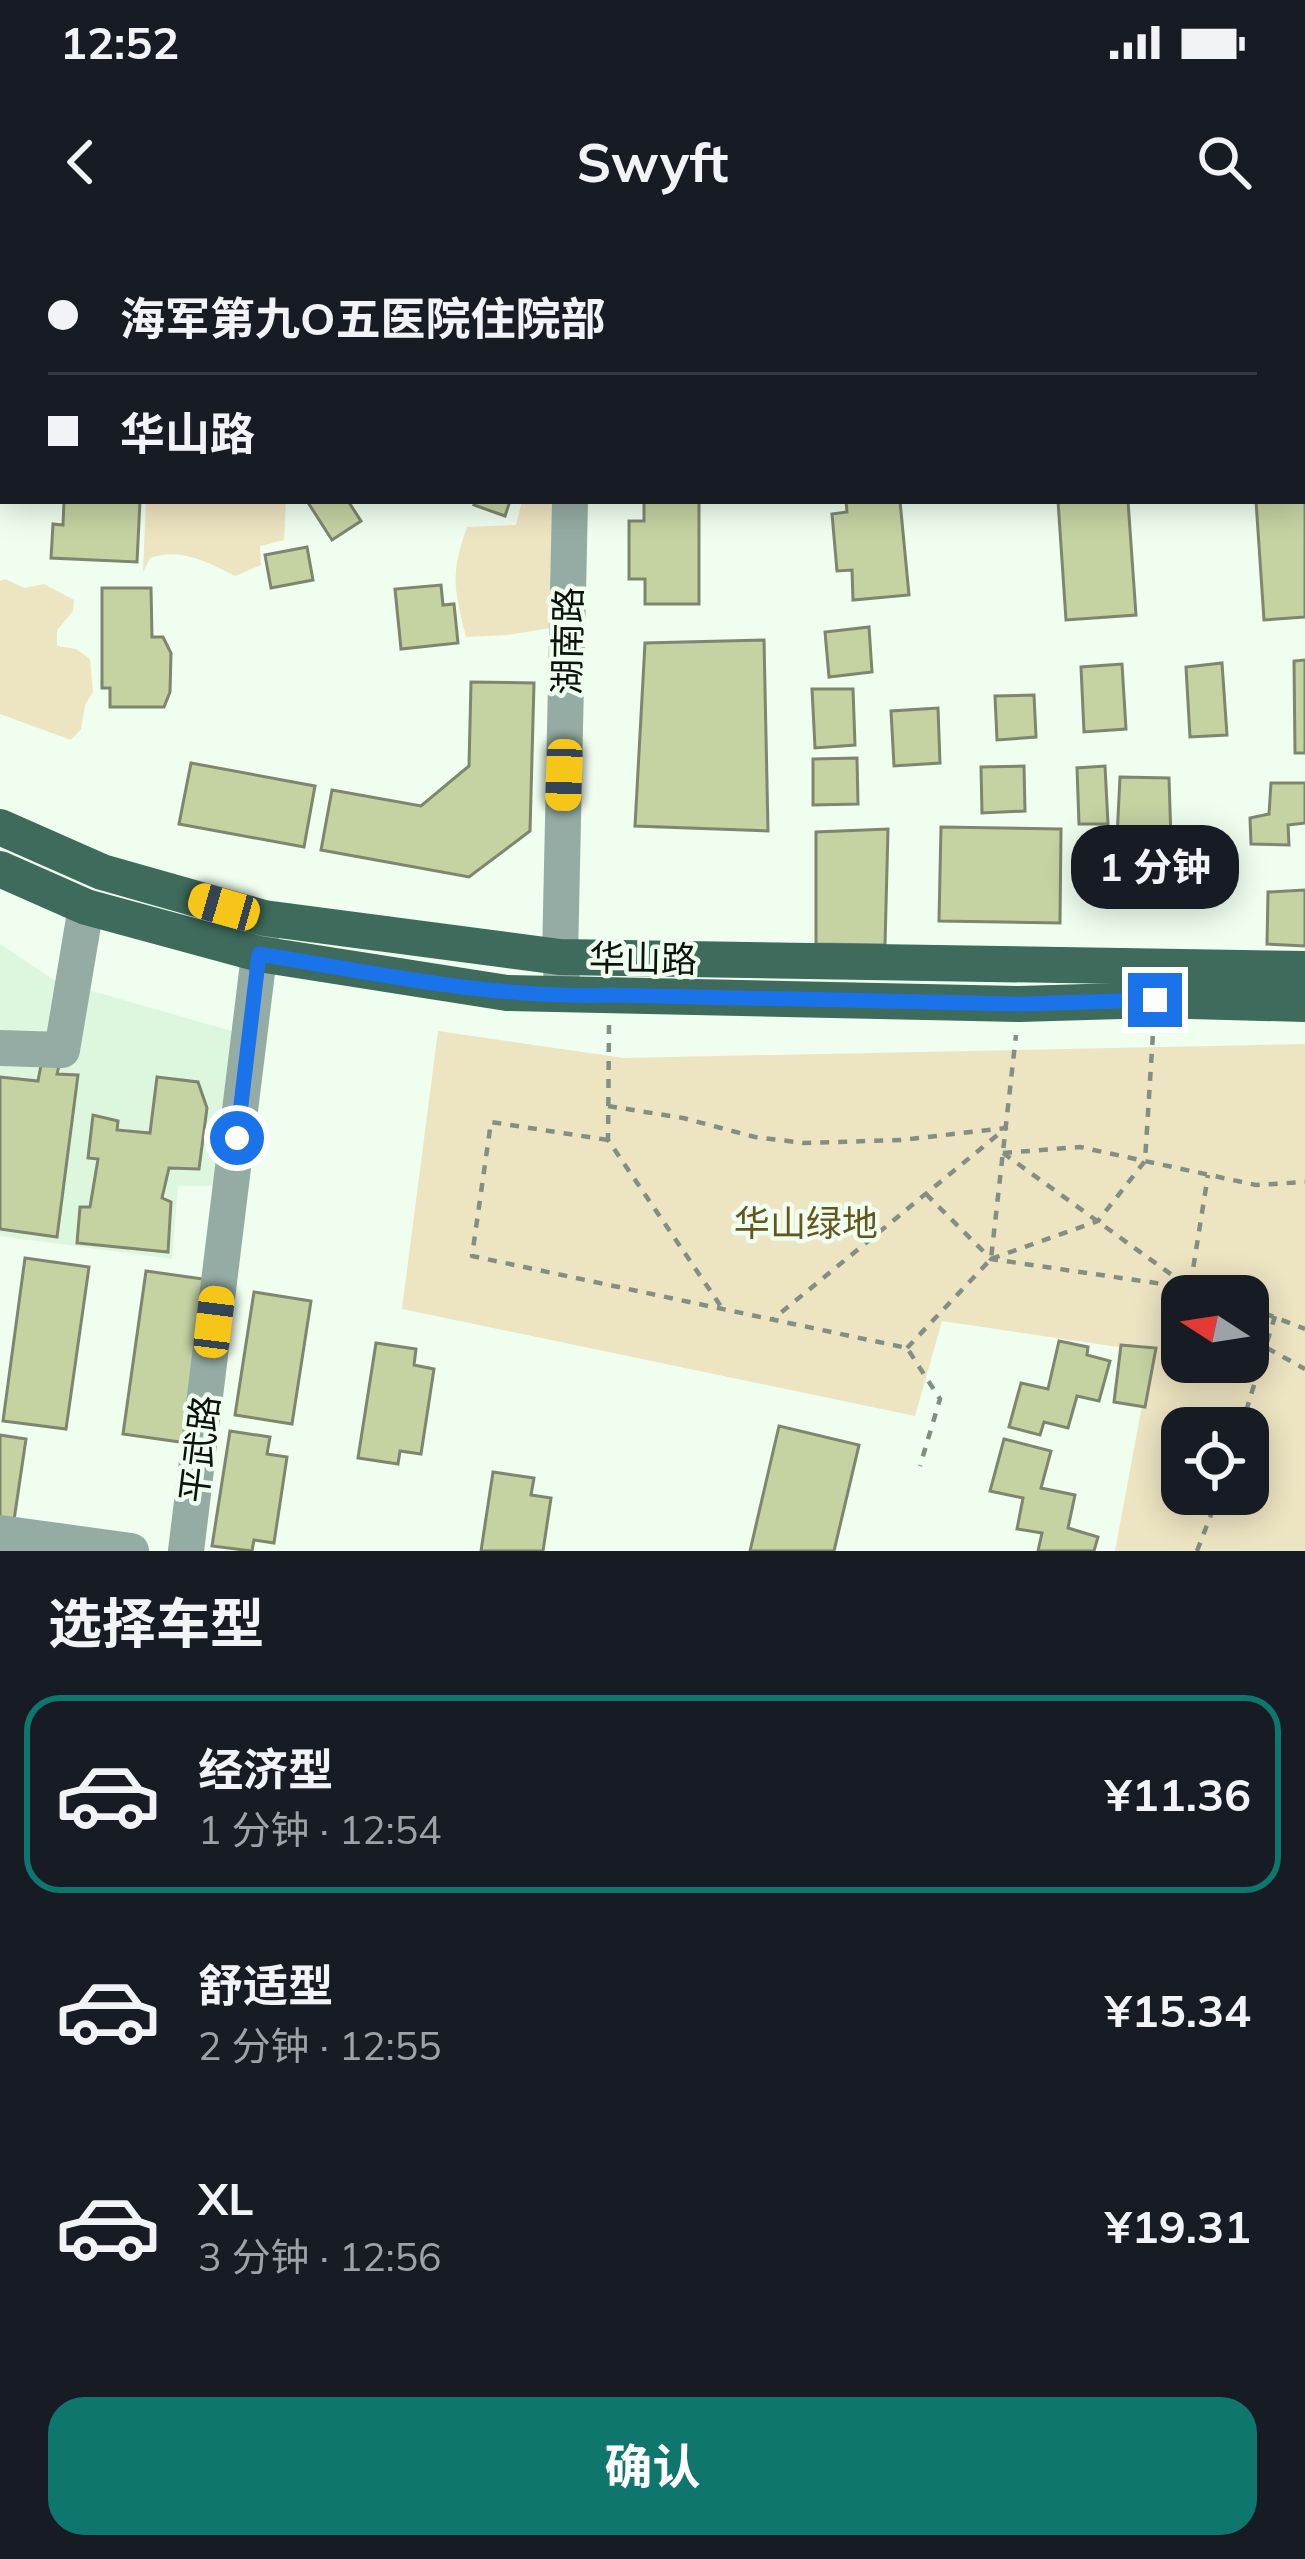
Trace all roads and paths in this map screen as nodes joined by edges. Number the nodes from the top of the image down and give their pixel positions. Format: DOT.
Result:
graph roads {
  1 [pos="570,504"];
  2 [pos="0,826"];
  3 [pos="0,869"];
  4 [pos="86,907"];
  5 [pos="261,936"];
  6 [pos="560,957"];
  7 [pos="1305,969"];
  8 [pos="610,995"];
  9 [pos="563,997"];
  10 [pos="1155,1000"];
  11 [pos="1019,1004"];
  12 [pos="1305,1004"];
  13 [pos="0,1048"];
  14 [pos="608,1106"];
  15 [pos="1006,1128"];
  16 [pos="608,1140"];
  17 [pos="1004,1153"];
  18 [pos="1144,1161"];
  19 [pos="1208,1174"];
  20 [pos="1305,1182"];
  21 [pos="926,1194"];
  22 [pos="1098,1221"];
  23 [pos="991,1259"];
  24 [pos="1172,1275"];
  25 [pos="1192,1275"];
  26 [pos="1161,1284"];
  27 [pos="722,1309"];
  28 [pos="1269,1314"];
  29 [pos="1275,1316"];
  30 [pos="772,1319"];
  31 [pos="1305,1329"];
  32 [pos="1269,1340"];
  33 [pos="907,1348"];
  34 [pos="1269,1349"];
  35 [pos="1305,1369"];
  36 [pos="920,1466"];
  37 [pos="1211,1515"];
  38 [pos="0,1533"];
  39 [pos="131,1551"];
  40 [pos="186,1551"];
  41 [pos="1197,1551"];
  1 -- 6 [label="street, 湖南路"];
  2 -- 5 [label="main road, 华山路"];
  3 -- 4 [label="main road, 华山路"];
  4 -- 5 [label="main road, 华山路"];
  4 -- 13 [label="street"];
  5 -- 6 [label="main road, 华山路"];
  5 -- 9 [label="main road, 华山路"];
  5 -- 40 [label="street, 平武路"];
  6 -- 7 [label="main road, 华山路"];
  6 -- 9 [label="street, 湖南路"];
  8 -- 9 [label="main road, 华山路"];
  8 -- 11 [label="main road, 华山路"];
  8 -- 14 [label="path"];
  10 -- 11 [label="main road, 华山路"];
  10 -- 12 [label="main road, 华山路"];
  10 -- 18 [label="path"];
  11 -- 15 [label="path"];
  14 -- 15 [label="path"];
  14 -- 16 [label="path"];
  15 -- 17 [label="path"];
  15 -- 21 [label="path"];
  16 -- 27 [label="path"];
  16 -- 27 [label="path"];
  17 -- 18 [label="path"];
  17 -- 22 [label="path"];
  17 -- 23 [label="path"];
  18 -- 19 [label="path"];
  18 -- 22 [label="path"];
  19 -- 20 [label="path"];
  19 -- 25 [label="path"];
  21 -- 23 [label="path"];
  21 -- 30 [label="path"];
  22 -- 23 [label="path"];
  22 -- 24 [label="path"];
  23 -- 26 [label="path"];
  23 -- 33 [label="path"];
  27 -- 30 [label="path"];
  28 -- 29 [label="path"];
  29 -- 31 [label="path"];
  29 -- 32 [label="path"];
  30 -- 33 [label="path"];
  33 -- 36 [label="path"];
  34 -- 35 [label="path"];
  37 -- 41 [label="path"];
  38 -- 39 [label="street"];
}
